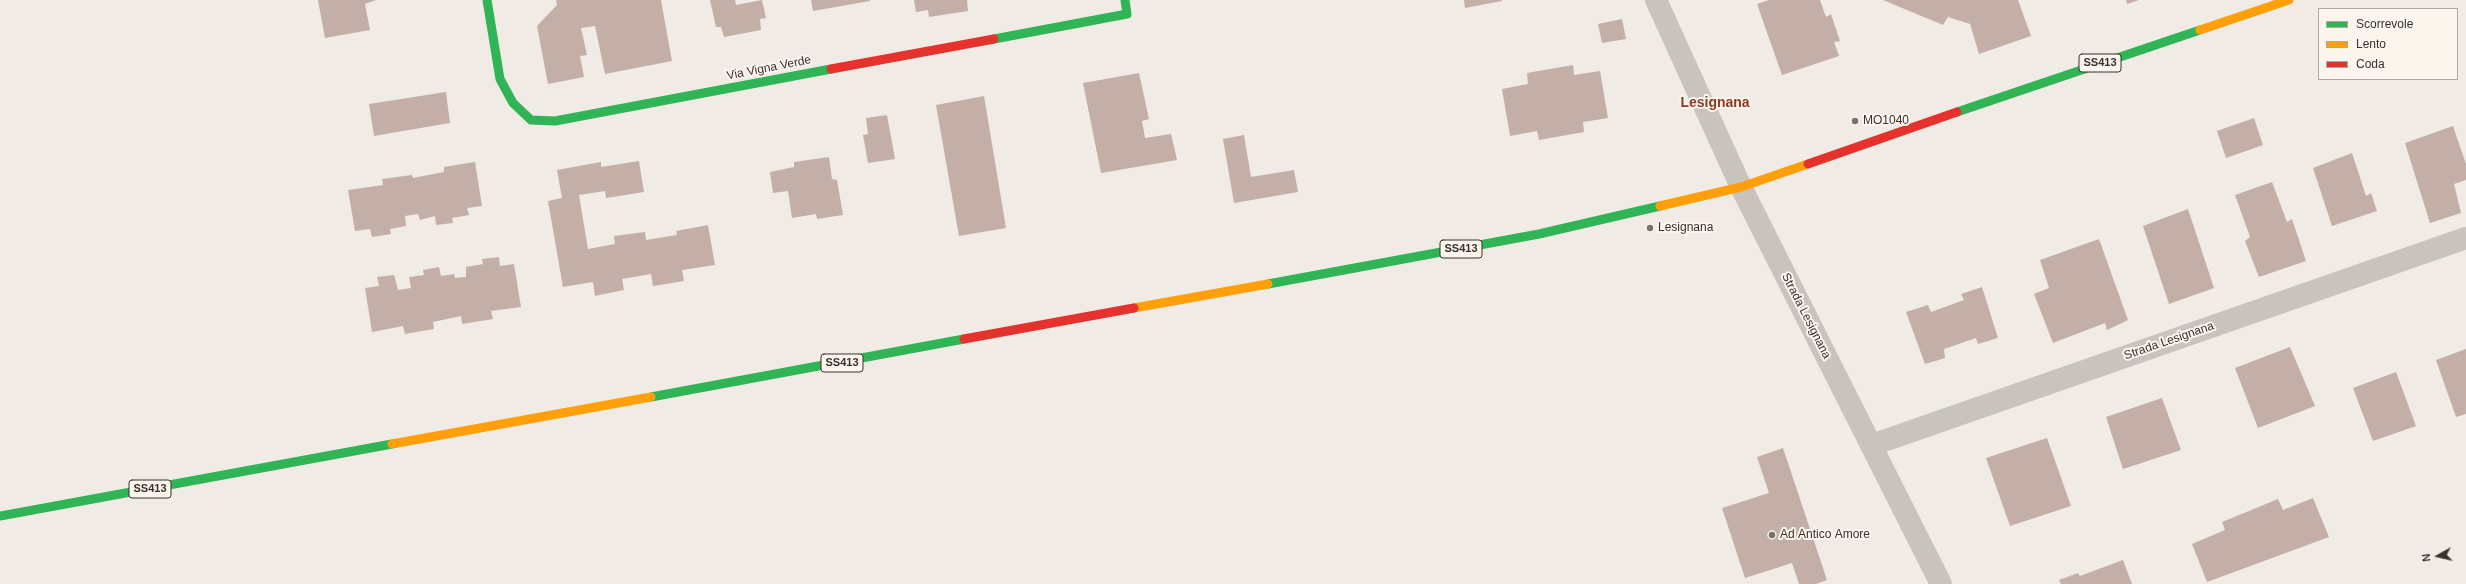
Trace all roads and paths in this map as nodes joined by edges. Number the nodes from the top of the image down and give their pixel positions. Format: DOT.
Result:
graph roads {
  1 [pos="487,0"];
  2 [pos="1125,0"];
  3 [pos="1656,0"];
  4 [pos="2289,0"];
  5 [pos="1741,187"];
  6 [pos="2466,238"];
  7 [pos="1872,444"];
  8 [pos="0,516"];
  9 [pos="1941,584"];
  1 -- 2 [label="main road, Via Vigna Verde"];
  3 -- 5 [label="street, Strada Lesignana"];
  4 -- 5 [label="main road, SS413"];
  5 -- 7 [label="street, Strada Lesignana"];
  5 -- 8 [label="main road, SS413"];
  6 -- 7 [label="street, Strada Lesignana"];
  7 -- 9 [label="street, Strada Lesignana"];
}
